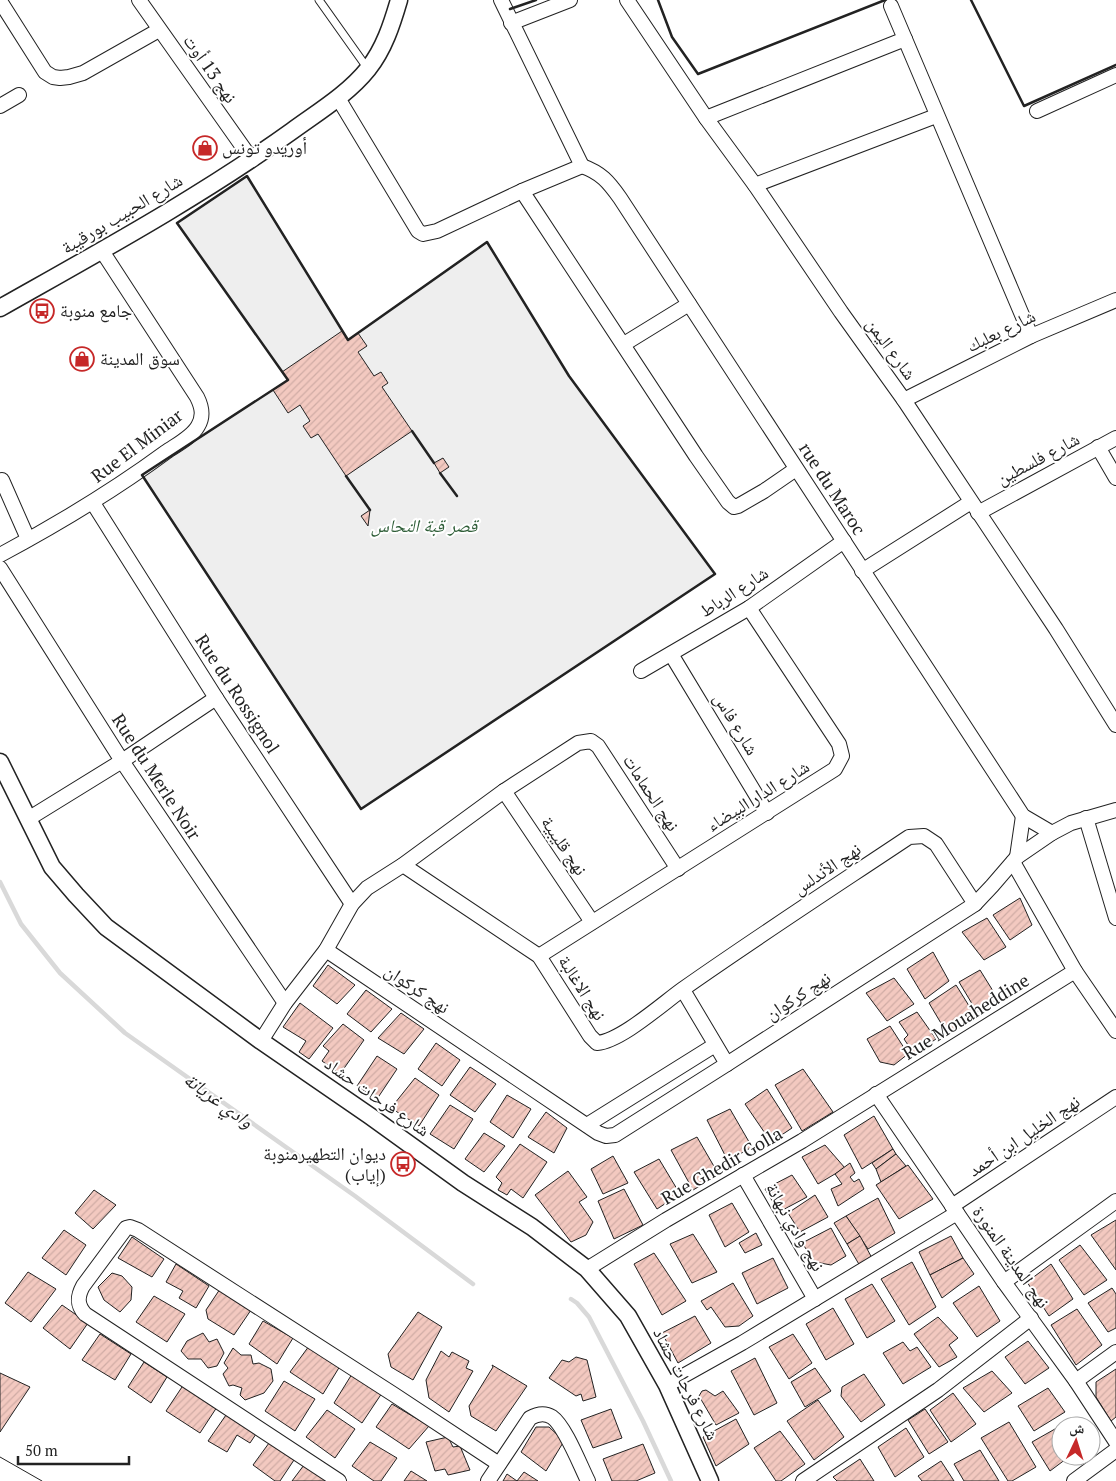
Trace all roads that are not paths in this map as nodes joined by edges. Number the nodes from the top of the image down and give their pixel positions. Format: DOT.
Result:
graph roads {
  1 [pos="139,0"];
  2 [pos="319,0"];
  3 [pos="399,0"];
  4 [pos="500,0"];
  5 [pos="570,0"];
  6 [pos="627,0"];
  7 [pos="0,1"];
  8 [pos="891,6"];
  9 [pos="511,22"];
  10 [pos="159,30"];
  11 [pos="905,39"];
  12 [pos="368,69"];
  13 [pos="1116,75"];
  14 [pos="20,95"];
  15 [pos="338,98"];
  16 [pos="0,106"];
  17 [pos="1036,111"];
  18 [pos="936,116"];
  19 [pos="706,118"];
  20 [pos="252,160"];
  21 [pos="582,166"];
  22 [pos="755,185"];
  23 [pos="522,191"];
  24 [pos="102,251"];
  25 [pos="1116,300"];
  26 [pos="689,304"];
  27 [pos="0,308"];
  28 [pos="1031,336"];
  29 [pos="624,344"];
  30 [pos="904,400"];
  31 [pos="1116,438"];
  32 [pos="1098,447"];
  33 [pos="796,469"];
  34 [pos="1116,478"];
  35 [pos="2,480"];
  36 [pos="93,503"];
  37 [pos="974,507"];
  38 [pos="28,539"];
  39 [pos="844,541"];
  40 [pos="0,555"];
  41 [pos="0,568"];
  42 [pos="862,570"];
  43 [pos="749,608"];
  44 [pos="672,654"];
  45 [pos="641,671"];
  46 [pos="216,698"];
  47 [pos="1116,725"];
  48 [pos="122,761"];
  49 [pos="0,762"];
  50 [pos="504,791"];
  51 [pos="1116,810"];
  52 [pos="767,813"];
  53 [pos="1023,816"];
  54 [pos="1086,818"];
  55 [pos="28,819"];
  56 [pos="1052,833"];
  57 [pos="1015,860"];
  58 [pos="403,865"];
  59 [pos="678,869"];
  60 [pos="352,904"];
  61 [pos="975,904"];
  62 [pos="1116,918"];
  63 [pos="592,922"];
  64 [pos="326,950"];
  65 [pos="540,956"];
  66 [pos="1075,971"];
  67 [pos="682,990"];
  68 [pos="285,1003"];
  69 [pos="1116,1031"];
  70 [pos="261,1041"];
  71 [pos="715,1045"];
  72 [pos="727,1064"];
  73 [pos="876,1094"];
  74 [pos="1116,1097"];
  75 [pos="587,1125"];
  76 [pos="743,1174"];
  77 [pos="1116,1201"];
  78 [pos="954,1210"];
  79 [pos="587,1269"];
  80 [pos="1004,1282"];
  81 [pos="815,1299"];
  82 [pos="1031,1318"];
  83 [pos="1116,1352"];
  84 [pos="1076,1381"];
  85 [pos="667,1385"];
  86 [pos="1116,1442"];
  87 [pos="1116,1450"];
  88 [pos="499,1464"];
  89 [pos="339,1481"];
  90 [pos="488,1481"];
  91 [pos="588,1481"];
  92 [pos="710,1481"];
  93 [pos="803,1481"];
  94 [pos="1074,1481"];
  1 -- 10 [label="street, نهج 13 أوت"];
  2 -- 12 [label="lane"];
  3 -- 12 [label="street, شارع الحبيب بورقيبة"];
  4 -- 9 [label="street"];
  5 -- 9 [label="street"];
  6 -- 19 [label="street, شارع اليمن"];
  7 -- 10 [label="street"];
  8 -- 11 [label="street"];
  9 -- 21 [label="street"];
  10 -- 20 [label="street, نهج 13 أوت"];
  11 -- 18 [label="street"];
  11 -- 19 [label="street"];
  12 -- 15 [label="street, شارع الحبيب بورقيبة"];
  13 -- 17 [label="street"];
  14 -- 16 [label="street"];
  15 -- 20 [label="street, شارع الحبيب بورقيبة"];
  15 -- 23 [label="street"];
  18 -- 22 [label="street"];
  18 -- 28 [label="street"];
  19 -- 22 [label="street, شارع اليمن"];
  20 -- 24 [label="street, شارع الحبيب بورقيبة"];
  21 -- 23 [label="street"];
  21 -- 26 [label="street, rue du Maroc"];
  22 -- 30 [label="street, شارع اليمن"];
  23 -- 29 [label="street"];
  24 -- 27 [label="street, شارع الحبيب بورقيبة"];
  24 -- 36 [label="street, Rue El Miniar"];
  25 -- 28 [label="street, شارع بعلبك"];
  26 -- 29 [label="street"];
  26 -- 33 [label="street, rue du Maroc"];
  28 -- 30 [label="street, شارع بعلبك"];
  29 -- 33 [label="street"];
  30 -- 37 [label="street, شارع اليمن"];
  31 -- 32 [label="street, شارع فلسطين"];
  32 -- 34 [label="street"];
  32 -- 37 [label="street, شارع فلسطين"];
  33 -- 39 [label="street, rue du Maroc"];
  35 -- 38 [label="street"];
  36 -- 38 [label="street, Rue El Miniar"];
  36 -- 46 [label="street, Rue du Rossignol"];
  37 -- 42 [label="street, شارع فلسطين"];
  37 -- 47 [label="street, شارع اليمن"];
  38 -- 40 [label="street, Rue El Miniar"];
  39 -- 42 [label="street, rue du Maroc"];
  39 -- 43 [label="street, شارع الرباط"];
  41 -- 48 [label="street, Rue du Merle Noir"];
  42 -- 53 [label="street, rue du Maroc"];
  43 -- 44 [label="street, شارع الرباط"];
  43 -- 52 [label="street, شارع الدار البيضاء"];
  44 -- 45 [label="street, شارع الرباط"];
  44 -- 52 [label="street, شارع فاس"];
  46 -- 48 [label="street"];
  46 -- 60 [label="street, Rue du Rossignol"];
  48 -- 55 [label="street"];
  48 -- 68 [label="street, Rue du Merle Noir"];
  49 -- 55 [label="street, شارع فرحات حشاد"];
  50 -- 58 [label="street"];
  50 -- 59 [label="street, نهج الحمامات"];
  50 -- 63 [label="street, نهج قليبية"];
  51 -- 54 [label="street"];
  52 -- 59 [label="street, شارع الدار البيضاء"];
  53 -- 56 [label="street, rue du Maroc"];
  53 -- 57 [label="street"];
  54 -- 56 [label="street"];
  54 -- 62 [label="street"];
  55 -- 70 [label="street, شارع فرحات حشاد"];
  56 -- 57 [label="street"];
  57 -- 61 [label="street, نهج كركوان"];
  57 -- 66 [label="street"];
  58 -- 60 [label="street"];
  58 -- 65 [label="street, نهج الاغالبة"];
  59 -- 63 [label="street, شارع الدار البيضاء"];
  60 -- 64 [label="street"];
  61 -- 67 [label="street, نهج الأندلس"];
  61 -- 72 [label="street, نهج كركوان"];
  63 -- 65 [label="street, شارع الدار البيضاء"];
  64 -- 68 [label="street"];
  64 -- 75 [label="street, نهج كركوان"];
  65 -- 67 [label="street, نهج الاغالبة"];
  66 -- 69 [label="street"];
  66 -- 73 [label="street, Rue Mouaheddine"];
  67 -- 71 [label="street"];
  68 -- 70 [label="street"];
  70 -- 79 [label="street, شارع فرحات حشاد"];
  71 -- 72 [label="street"];
  71 -- 75 [label="street"];
  72 -- 75 [label="street, نهج كركوان"];
  73 -- 76 [label="street, Rue Ghedir Golla"];
  73 -- 78 [label="street, نهج المدينة المنورة"];
  74 -- 78 [label="street, نهج الخليل ابن أحمد"];
  76 -- 79 [label="street, Rue Ghedir Golla"];
  76 -- 81 [label="street, نهج وادي نبهانة"];
  77 -- 80 [label="street"];
  78 -- 80 [label="street, نهج المدينة المنورة"];
  78 -- 81 [label="street, نهج الخليل ابن أحمد"];
  79 -- 85 [label="street, شارع فرحات حشاد"];
  80 -- 82 [label="street, نهج المدينة المنورة"];
  81 -- 85 [label="street, نهج الخليل ابن أحمد"];
  82 -- 84 [label="street, نهج المدينة المنورة"];
  82 -- 93 [label="street"];
  83 -- 84 [label="street"];
  84 -- 86 [label="street, نهج المدينة المنورة"];
  85 -- 92 [label="street, شارع فرحات حشاد"];
  87 -- 94 [label="street"];
  88 -- 89 [label="street"];
  88 -- 90 [label="street"];
  88 -- 91 [label="street"];
}
